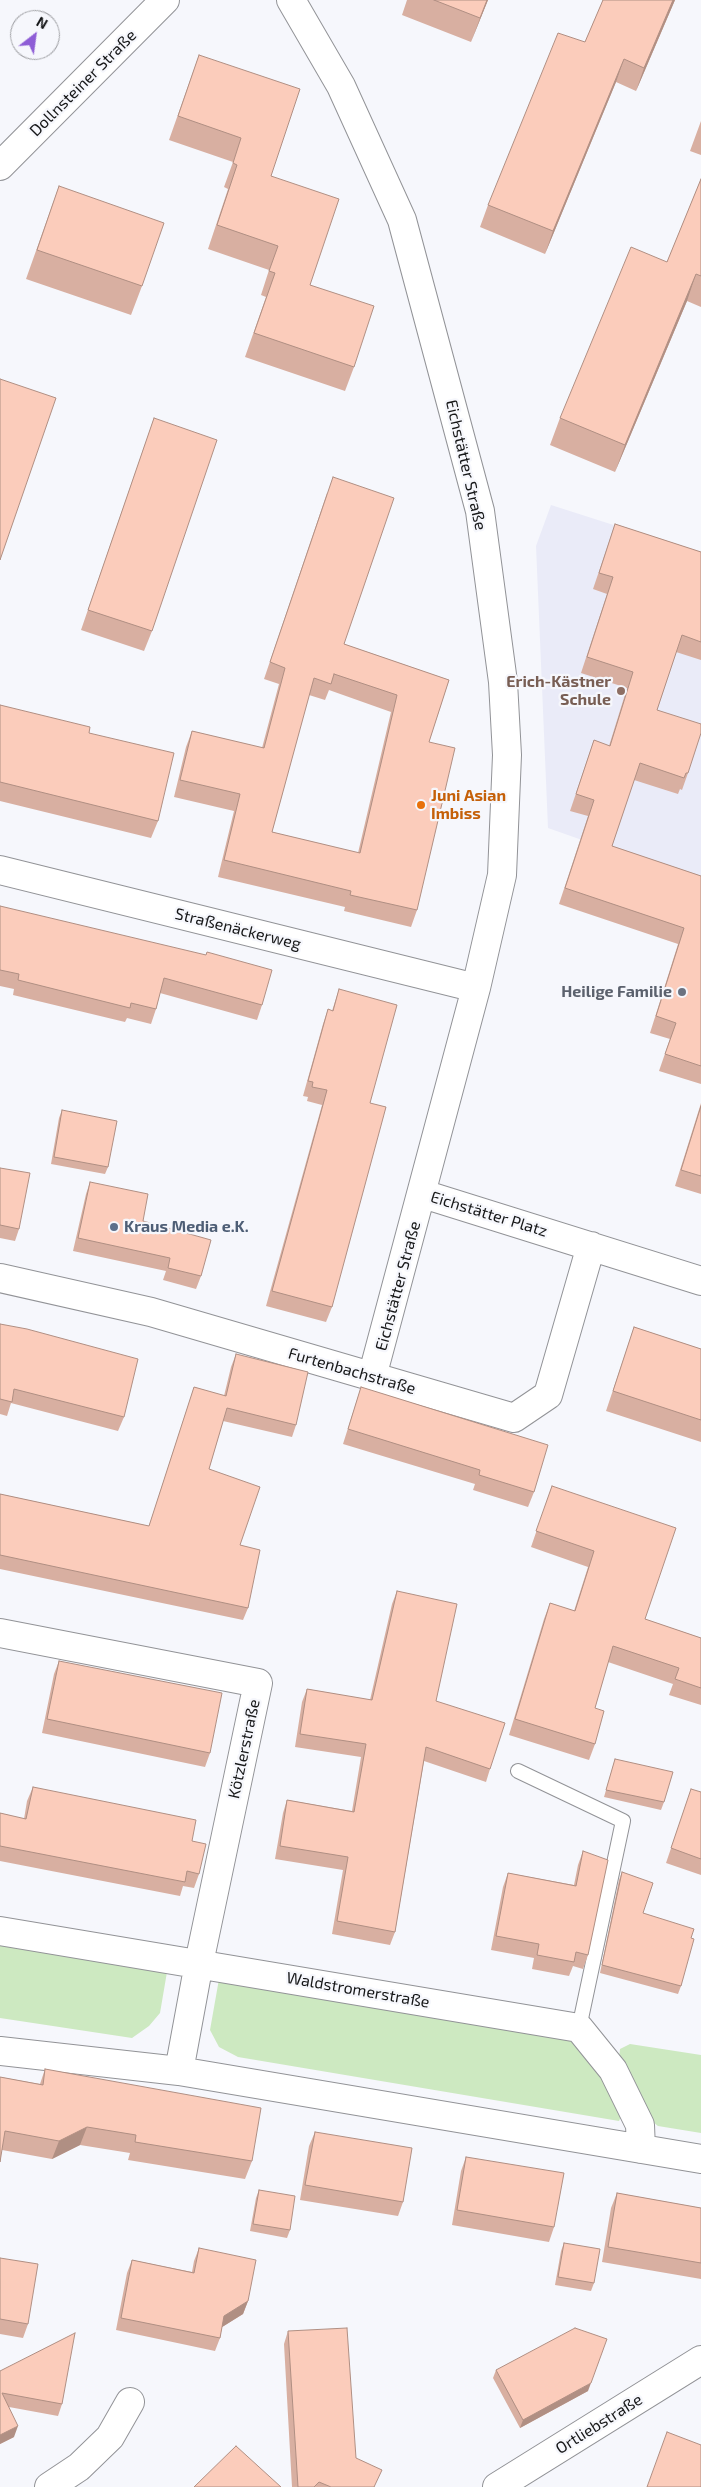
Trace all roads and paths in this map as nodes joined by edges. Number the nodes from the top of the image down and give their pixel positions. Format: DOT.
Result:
graph roads {
  1 [pos="165,0"];
  2 [pos="291,0"];
  3 [pos="0,166"];
  4 [pos="0,870"];
  5 [pos="476,988"];
  6 [pos="422,1194"];
  7 [pos="591,1246"];
  8 [pos="0,1278"];
  9 [pos="701,1281"];
  10 [pos="372,1377"];
  11 [pos="0,1633"];
  12 [pos="518,1771"];
  13 [pos="0,1931"];
  14 [pos="198,1963"];
  15 [pos="579,2028"];
  16 [pos="0,2051"];
  17 [pos="178,2072"];
  18 [pos="641,2149"];
  19 [pos="701,2159"];
  20 [pos="701,2360"];
  21 [pos="130,2402"];
  22 [pos="49,2487"];
  23 [pos="497,2487"];
  1 -- 3 [label="street, Dollnsteiner Straße"];
  2 -- 5 [label="street, Eichstätter Straße"];
  4 -- 5 [label="street, Straßenäckerweg"];
  5 -- 6 [label="street, Eichstätter Platz"];
  6 -- 7 [label="street, Eichstätter Platz"];
  6 -- 10 [label="street, Eichstätter Straße"];
  7 -- 9 [label="street, Eichstätter Platz"];
  7 -- 10 [label="street, Furtenbachstraße"];
  8 -- 10 [label="street, Furtenbachstraße"];
  11 -- 14 [label="street, Kötzlerstraße"];
  12 -- 15 [label="lane"];
  13 -- 14 [label="street, Waldstromerstraße"];
  14 -- 15 [label="street, Waldstromerstraße"];
  14 -- 17 [label="street, Kötzlerstraße"];
  15 -- 18 [label="street"];
  16 -- 17 [label="street"];
  17 -- 18 [label="street"];
  18 -- 19 [label="street"];
  20 -- 23 [label="street, Ortliebstraße"];
  21 -- 22 [label="street"];
}
